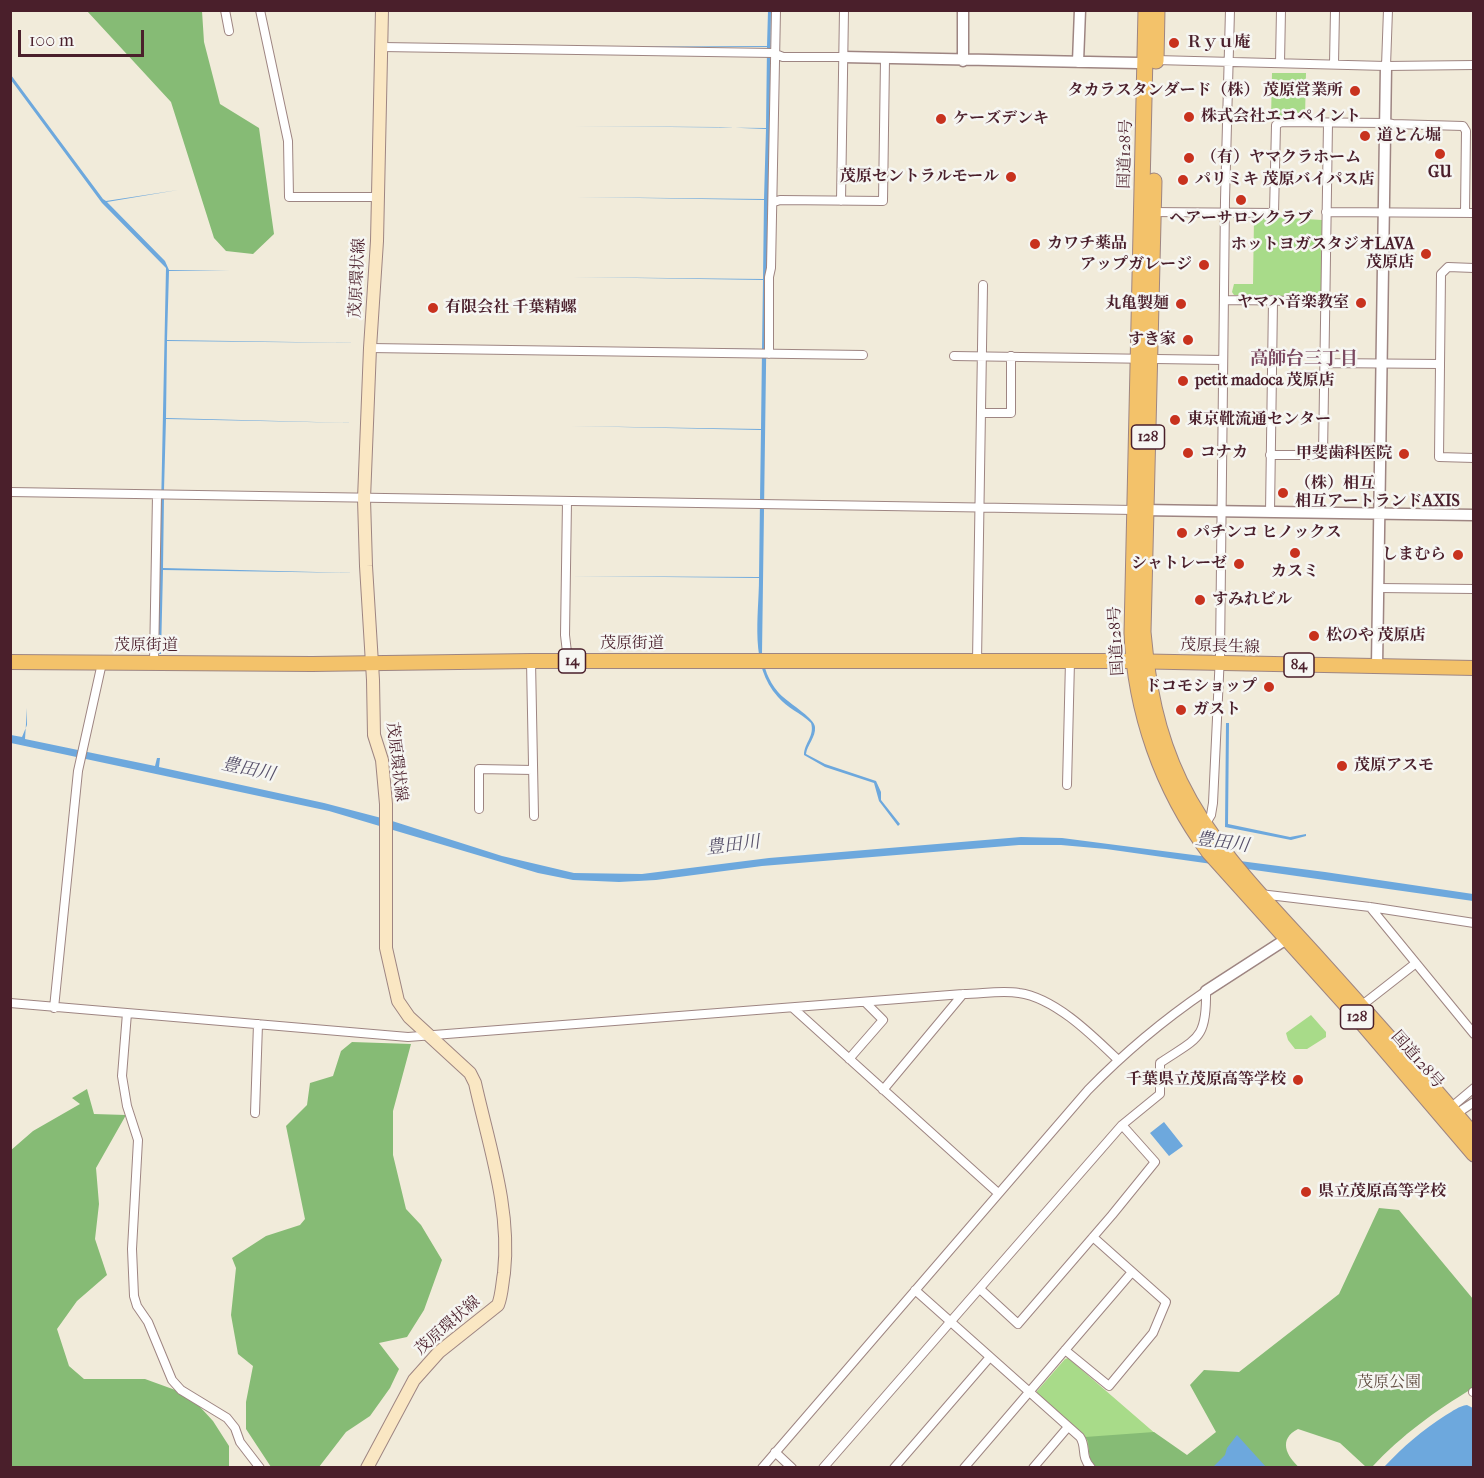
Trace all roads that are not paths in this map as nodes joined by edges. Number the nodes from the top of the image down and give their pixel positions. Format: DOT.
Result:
graph roads {
  1 [pos="225,10"];
  2 [pos="260,10"];
  3 [pos="382,10"];
  4 [pos="776,10"];
  5 [pos="844,10"];
  6 [pos="963,10"];
  7 [pos="1080,10"];
  8 [pos="1146,10"];
  9 [pos="1157,10"];
  10 [pos="1230,10"];
  11 [pos="1281,10"];
  12 [pos="1335,10"];
  13 [pos="1388,10"];
  14 [pos="229,31"];
  15 [pos="382,47"];
  16 [pos="776,55"];
  17 [pos="843,57"];
  18 [pos="885,59"];
  19 [pos="963,60"];
  20 [pos="1151,61"];
  21 [pos="1229,61"];
  22 [pos="1078,62"];
  23 [pos="1280,63"];
  24 [pos="1334,64"];
  25 [pos="1473,65"];
  26 [pos="1386,66"];
  27 [pos="1328,123"];
  28 [pos="1386,123"];
  29 [pos="378,197"];
  30 [pos="841,201"];
  31 [pos="774,202"];
  32 [pos="1148,212"];
  33 [pos="1226,212"];
  34 [pos="1326,212"];
  35 [pos="1384,212"];
  36 [pos="1469,213"];
  37 [pos="1473,268"];
  38 [pos="983,285"];
  39 [pos="1224,300"];
  40 [pos="1273,300"];
  41 [pos="1325,301"];
  42 [pos="370,348"];
  43 [pos="769,354"];
  44 [pos="864,355"];
  45 [pos="954,356"];
  46 [pos="983,356"];
  47 [pos="1011,356"];
  48 [pos="1144,359"];
  49 [pos="1223,360"];
  50 [pos="1324,363"];
  51 [pos="1382,363"];
  52 [pos="1440,364"];
  53 [pos="982,413"];
  54 [pos="1270,455"];
  55 [pos="1473,458"];
  56 [pos="10,492"];
  57 [pos="158,495"];
  58 [pos="364,499"];
  59 [pos="567,501"];
  60 [pos="979,508"];
  61 [pos="1141,510"];
  62 [pos="1221,511"];
  63 [pos="1270,512"];
  64 [pos="1380,513"];
  65 [pos="1473,514"];
  66 [pos="1379,588"];
  67 [pos="1473,589"];
  68 [pos="531,661"];
  69 [pos="568,661"];
  70 [pos="977,661"];
  71 [pos="1070,661"];
  72 [pos="1140,661"];
  73 [pos="10,662"];
  74 [pos="154,662"];
  75 [pos="102,663"];
  76 [pos="372,663"];
  77 [pos="1219,664"];
  78 [pos="1377,666"];
  79 [pos="1473,668"];
  80 [pos="533,770"];
  81 [pos="1067,785"];
  82 [pos="479,809"];
  83 [pos="534,816"];
  84 [pos="1202,831"];
  85 [pos="1253,892"];
  86 [pos="1370,907"];
  87 [pos="1469,923"];
  88 [pos="1473,933"];
  89 [pos="1291,936"];
  90 [pos="1416,963"];
  91 [pos="1206,991"];
  92 [pos="963,994"];
  93 [pos="10,1002"];
  94 [pos="865,1002"];
  95 [pos="1361,1006"];
  96 [pos="54,1008"];
  97 [pos="794,1008"];
  98 [pos="127,1013"];
  99 [pos="258,1024"];
  100 [pos="1473,1034"];
  101 [pos="431,1036"];
  102 [pos="849,1059"];
  103 [pos="1118,1060"];
  104 [pos="1473,1088"];
  105 [pos="883,1090"];
  106 [pos="1473,1102"];
  107 [pos="255,1113"];
  108 [pos="1450,1114"];
  109 [pos="1122,1125"];
  110 [pos="1473,1136"];
  111 [pos="1473,1154"];
  112 [pos="998,1193"];
  113 [pos="1093,1238"];
  114 [pos="1132,1272"];
  115 [pos="980,1289"];
  116 [pos="915,1290"];
  117 [pos="950,1322"];
  118 [pos="1065,1350"];
  119 [pos="990,1357"];
  120 [pos="1029,1392"];
  121 [pos="1068,1427"];
  122 [pos="775,1452"];
  123 [pos="260,1467"];
  124 [pos="368,1467"];
  125 [pos="762,1467"];
  126 [pos="792,1467"];
  127 [pos="823,1467"];
  128 [pos="894,1467"];
  129 [pos="964,1467"];
  130 [pos="1033,1467"];
  131 [pos="1091,1467"];
  1 -- 14 [label="street"];
  2 -- 29 [label="street"];
  3 -- 15 [label="main road, 茂原環状線"];
  4 -- 16 [label="street"];
  5 -- 17 [label="street"];
  6 -- 19 [label="street"];
  7 -- 22 [label="street"];
  8 -- 20 [label="highway, 国道128号 / 128"];
  9 -- 20 [label="highway, 国道128号 / 128"];
  10 -- 21 [label="street"];
  11 -- 23 [label="street"];
  12 -- 24 [label="street"];
  13 -- 26 [label="street"];
  15 -- 16 [label="street"];
  15 -- 29 [label="main road, 茂原環状線"];
  16 -- 17 [label="street"];
  16 -- 31 [label="street"];
  17 -- 18 [label="street"];
  17 -- 30 [label="street"];
  18 -- 19 [label="street"];
  18 -- 30 [label="street"];
  19 -- 22 [label="street"];
  20 -- 21 [label="street"];
  20 -- 22 [label="street"];
  20 -- 32 [label="highway, 国道128号 / 128"];
  21 -- 23 [label="street"];
  21 -- 33 [label="street"];
  23 -- 24 [label="street"];
  24 -- 26 [label="street"];
  25 -- 26 [label="street"];
  26 -- 28 [label="street"];
  27 -- 28 [label="street"];
  27 -- 33 [label="street"];
  27 -- 34 [label="street"];
  28 -- 35 [label="street"];
  28 -- 36 [label="street"];
  29 -- 42 [label="main road, 茂原環状線"];
  30 -- 31 [label="street"];
  31 -- 43 [label="street"];
  32 -- 33 [label="street"];
  32 -- 48 [label="highway, 国道128号 / 128"];
  33 -- 39 [label="street"];
  34 -- 35 [label="street"];
  34 -- 41 [label="street"];
  35 -- 36 [label="street"];
  35 -- 51 [label="street"];
  37 -- 52 [label="street"];
  38 -- 46 [label="street"];
  39 -- 40 [label="street"];
  39 -- 49 [label="street"];
  40 -- 41 [label="street"];
  40 -- 54 [label="street"];
  41 -- 50 [label="street"];
  42 -- 43 [label="street"];
  42 -- 58 [label="main road, 茂原環状線"];
  43 -- 44 [label="street"];
  45 -- 46 [label="street"];
  46 -- 47 [label="street"];
  46 -- 53 [label="street"];
  47 -- 48 [label="street"];
  47 -- 53 [label="street"];
  48 -- 49 [label="street"];
  48 -- 61 [label="highway, 国道128号 / 128"];
  49 -- 62 [label="street"];
  50 -- 51 [label="street"];
  50 -- 54 [label="street"];
  51 -- 52 [label="street"];
  51 -- 64 [label="street"];
  52 -- 55 [label="street"];
  53 -- 60 [label="street"];
  54 -- 63 [label="street"];
  56 -- 57 [label="street"];
  57 -- 58 [label="street"];
  57 -- 74 [label="street"];
  58 -- 59 [label="street"];
  58 -- 76 [label="main road, 茂原環状線"];
  59 -- 60 [label="street"];
  59 -- 69 [label="street"];
  60 -- 61 [label="street"];
  60 -- 70 [label="street"];
  61 -- 62 [label="street"];
  61 -- 72 [label="highway, 国道128号 / 128"];
  62 -- 63 [label="street"];
  62 -- 77 [label="street"];
  63 -- 64 [label="street"];
  64 -- 65 [label="street"];
  64 -- 66 [label="street"];
  66 -- 67 [label="street"];
  66 -- 78 [label="street"];
  68 -- 69 [label="main road, 茂原街道 / 14"];
  68 -- 76 [label="main road, 茂原街道 / 14"];
  68 -- 80 [label="street"];
  69 -- 70 [label="main road, 茂原街道 / 14"];
  70 -- 71 [label="main road, 茂原街道 / 14"];
  71 -- 72 [label="main road, 茂原街道 / 14"];
  71 -- 81 [label="street"];
  72 -- 77 [label="main road, 茂原長生線 / 84"];
  72 -- 84 [label="highway, 国道128号 / 128"];
  73 -- 75 [label="main road, 茂原街道 / 14"];
  74 -- 75 [label="main road, 茂原街道 / 14"];
  74 -- 76 [label="main road, 茂原街道 / 14"];
  75 -- 96 [label="street"];
  76 -- 101 [label="main road, 茂原環状線"];
  77 -- 78 [label="main road, 茂原長生線 / 84"];
  77 -- 84 [label="street"];
  78 -- 79 [label="main road, 茂原長生線 / 84"];
  80 -- 82 [label="street"];
  80 -- 83 [label="street"];
  84 -- 85 [label="highway, 国道128号 / 128"];
  84 -- 85 [label="highway, 国道128号 / 128"];
  85 -- 86 [label="street"];
  85 -- 89 [label="highway, 国道128号 / 128"];
  86 -- 87 [label="street"];
  86 -- 90 [label="street"];
  87 -- 88 [label="street"];
  89 -- 91 [label="street"];
  89 -- 95 [label="highway, 国道128号 / 128"];
  89 -- 108 [label="highway, 国道128号 / 128"];
  90 -- 95 [label="street"];
  90 -- 100 [label="street"];
  91 -- 103 [label="street"];
  91 -- 109 [label="street"];
  92 -- 94 [label="street"];
  92 -- 103 [label="street"];
  92 -- 105 [label="street"];
  93 -- 96 [label="street"];
  94 -- 97 [label="street"];
  94 -- 102 [label="street"];
  95 -- 108 [label="highway, 国道128号 / 128"];
  96 -- 98 [label="street"];
  97 -- 101 [label="street"];
  97 -- 102 [label="street"];
  98 -- 99 [label="street"];
  98 -- 123 [label="street"];
  99 -- 101 [label="street"];
  99 -- 107 [label="street"];
  101 -- 124 [label="main road, 茂原環状線"];
  102 -- 105 [label="street"];
  103 -- 112 [label="street"];
  104 -- 108 [label="street"];
  105 -- 112 [label="street"];
  106 -- 108 [label="street"];
  108 -- 110 [label="highway, 国道128号 / 128"];
  108 -- 111 [label="highway, 国道128号 / 128"];
  109 -- 113 [label="street"];
  109 -- 115 [label="street"];
  112 -- 116 [label="street"];
  113 -- 114 [label="street"];
  113 -- 115 [label="street"];
  114 -- 118 [label="street"];
  114 -- 118 [label="street"];
  115 -- 117 [label="street"];
  116 -- 117 [label="street"];
  116 -- 122 [label="street"];
  117 -- 119 [label="street"];
  117 -- 127 [label="street"];
  118 -- 120 [label="street"];
  119 -- 120 [label="street"];
  119 -- 128 [label="street"];
  120 -- 121 [label="street"];
  120 -- 129 [label="street"];
  121 -- 130 [label="street"];
  121 -- 131 [label="street"];
  122 -- 125 [label="street"];
  122 -- 126 [label="street"];
}
